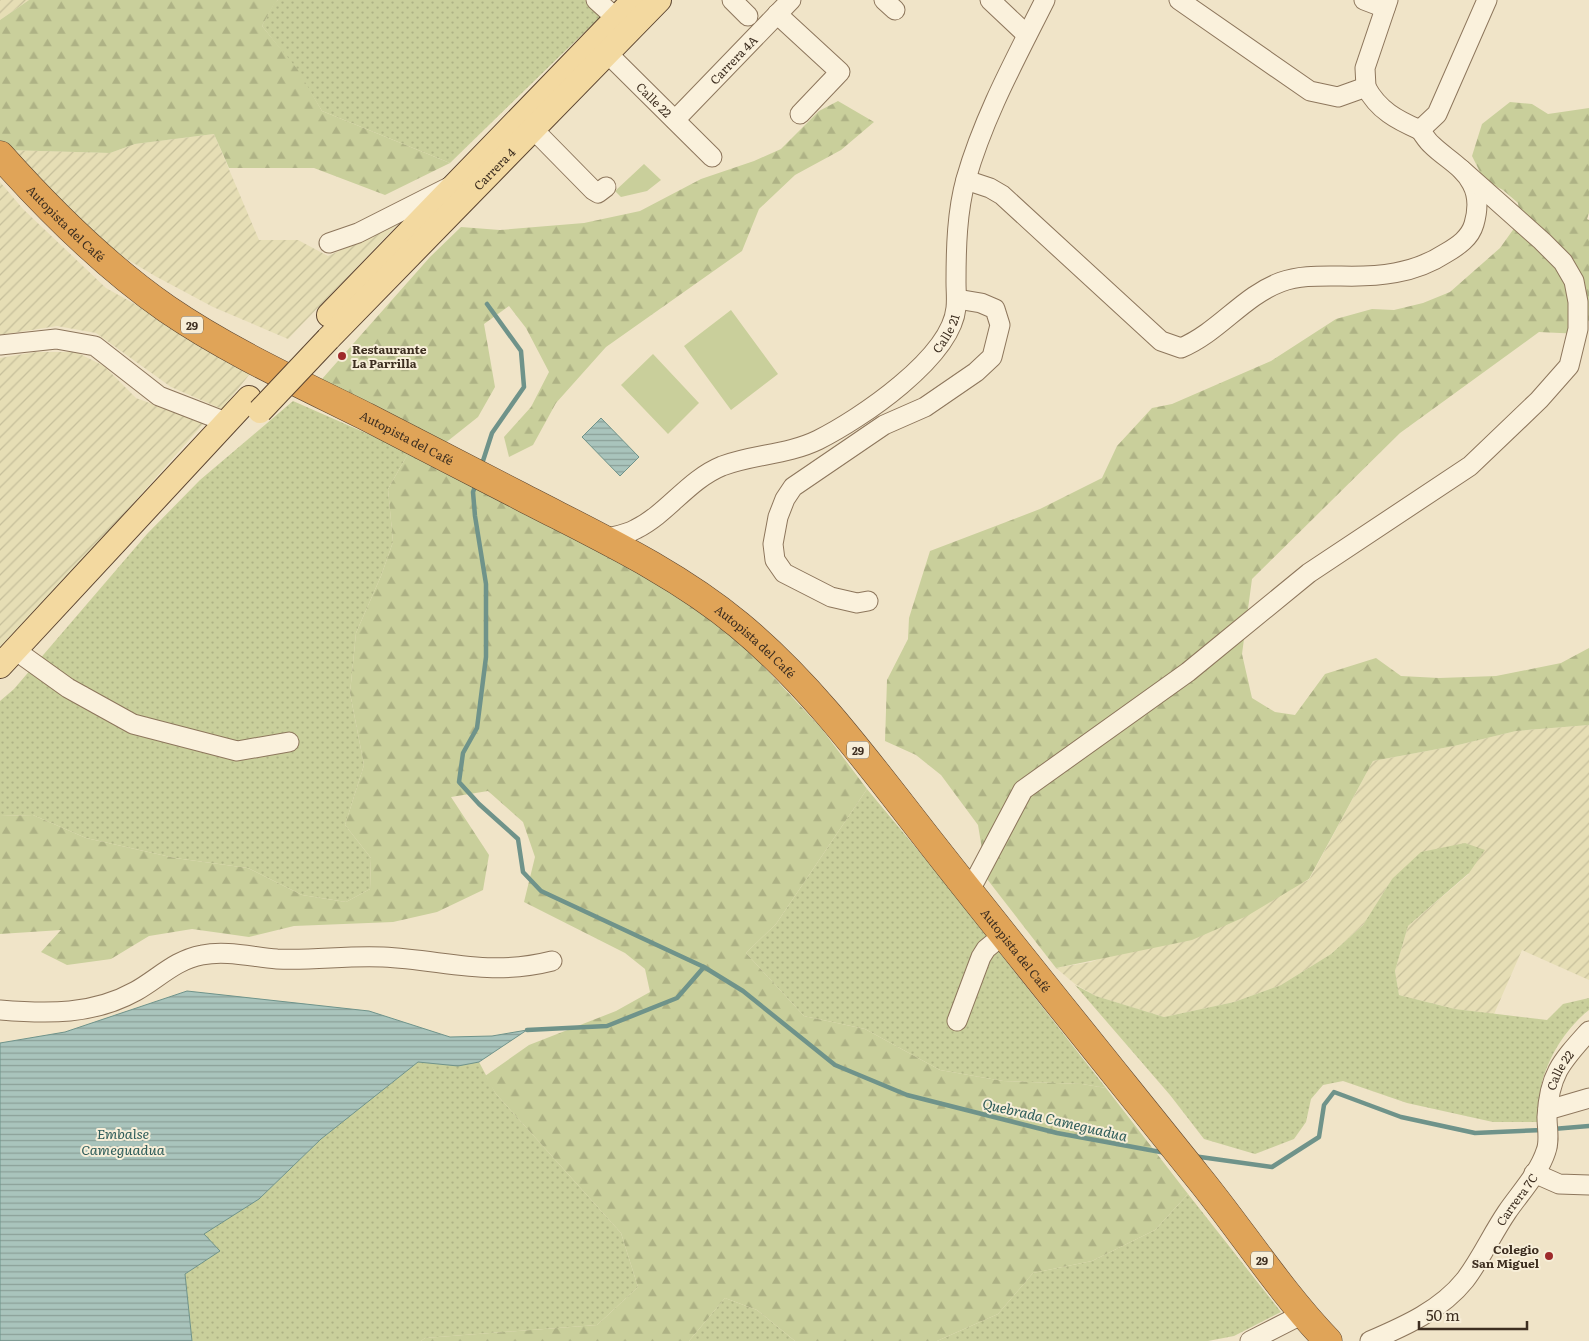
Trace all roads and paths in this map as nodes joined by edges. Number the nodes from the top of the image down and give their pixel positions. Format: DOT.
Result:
graph roads {
  1 [pos="596,0"];
  2 [pos="634,0"];
  3 [pos="659,0"];
  4 [pos="732,0"];
  5 [pos="791,0"];
  6 [pos="990,0"];
  7 [pos="1045,0"];
  8 [pos="1179,0"];
  9 [pos="1364,0"];
  10 [pos="1487,0"];
  11 [pos="1387,4"];
  12 [pos="777,14"];
  13 [pos="748,16"];
  14 [pos="616,18"];
  15 [pos="1027,35"];
  16 [pos="601,48"];
  17 [pos="1366,87"];
  18 [pos="800,114"];
  19 [pos="675,120"];
  20 [pos="534,130"];
  21 [pos="1420,130"];
  22 [pos="0,155"];
  23 [pos="712,157"];
  24 [pos="1461,168"];
  25 [pos="966,180"];
  26 [pos="457,184"];
  27 [pos="606,187"];
  28 [pos="329,243"];
  29 [pos="957,299"];
  30 [pos="322,334"];
  31 [pos="0,346"];
  32 [pos="254,404"];
  33 [pos="226,422"];
  34 [pos="165,487"];
  35 [pos="654,516"];
  36 [pos="603,539"];
  37 [pos="649,563"];
  38 [pos="868,602"];
  39 [pos="8,658"];
  40 [pos="289,742"];
  41 [pos="970,892"];
  42 [pos="1003,935"];
  43 [pos="552,961"];
  44 [pos="0,1010"];
  45 [pos="957,1022"];
  46 [pos="1586,1037"];
  47 [pos="1589,1098"];
  48 [pos="1548,1113"];
  49 [pos="1534,1173"];
  50 [pos="1589,1185"];
  51 [pos="1302,1314"];
  52 [pos="1250,1341"];
  53 [pos="1328,1341"];
  54 [pos="1370,1341"];
  1 -- 14 [label="street"];
  2 -- 14 [label="main road, Carrera 4"];
  3 -- 16 [label="main road, Carrera 4"];
  4 -- 13 [label="street"];
  5 -- 12 [label="street, Carrera 4A"];
  6 -- 15 [label="street"];
  7 -- 15 [label="street, Calle 21"];
  8 -- 17 [label="street"];
  9 -- 11 [label="street"];
  10 -- 21 [label="street"];
  11 -- 17 [label="street"];
  12 -- 18 [label="street"];
  12 -- 19 [label="street, Carrera 4A"];
  14 -- 16 [label="main road, Carrera 4"];
  15 -- 25 [label="street, Calle 21"];
  16 -- 19 [label="street, Calle 22"];
  16 -- 20 [label="main road, Carrera 4"];
  16 -- 26 [label="main road, Carrera 4"];
  17 -- 21 [label="street"];
  19 -- 23 [label="street, Calle 22"];
  20 -- 27 [label="street"];
  20 -- 30 [label="main road, Carrera 4"];
  21 -- 24 [label="street"];
  22 -- 36 [label="highway, Autopista del Café / 29"];
  24 -- 25 [label="street"];
  24 -- 41 [label="street"];
  25 -- 29 [label="street, Calle 21"];
  26 -- 28 [label="street"];
  26 -- 30 [label="main road, Carrera 4"];
  29 -- 35 [label="street, Calle 21"];
  29 -- 38 [label="street"];
  30 -- 32 [label="main road"];
  31 -- 33 [label="street"];
  32 -- 33 [label="main road"];
  32 -- 34 [label="main road"];
  33 -- 34 [label="main road"];
  34 -- 39 [label="main road"];
  35 -- 36 [label="street, Calle 21"];
  35 -- 37 [label="street, Calle 21"];
  36 -- 37 [label="highway, Autopista del Café / 29"];
  37 -- 41 [label="highway, Autopista del Café / 29"];
  39 -- 40 [label="street"];
  41 -- 42 [label="highway, Autopista del Café / 29"];
  42 -- 45 [label="street"];
  42 -- 51 [label="highway, Autopista del Café / 29"];
  43 -- 44 [label="street"];
  46 -- 48 [label="street, Calle 22"];
  47 -- 48 [label="street"];
  48 -- 49 [label="street, Carrera 7C"];
  49 -- 50 [label="street"];
  49 -- 54 [label="street, Carrera 7C"];
  51 -- 52 [label="street"];
  51 -- 53 [label="highway, Autopista del Café / 29"];
}
